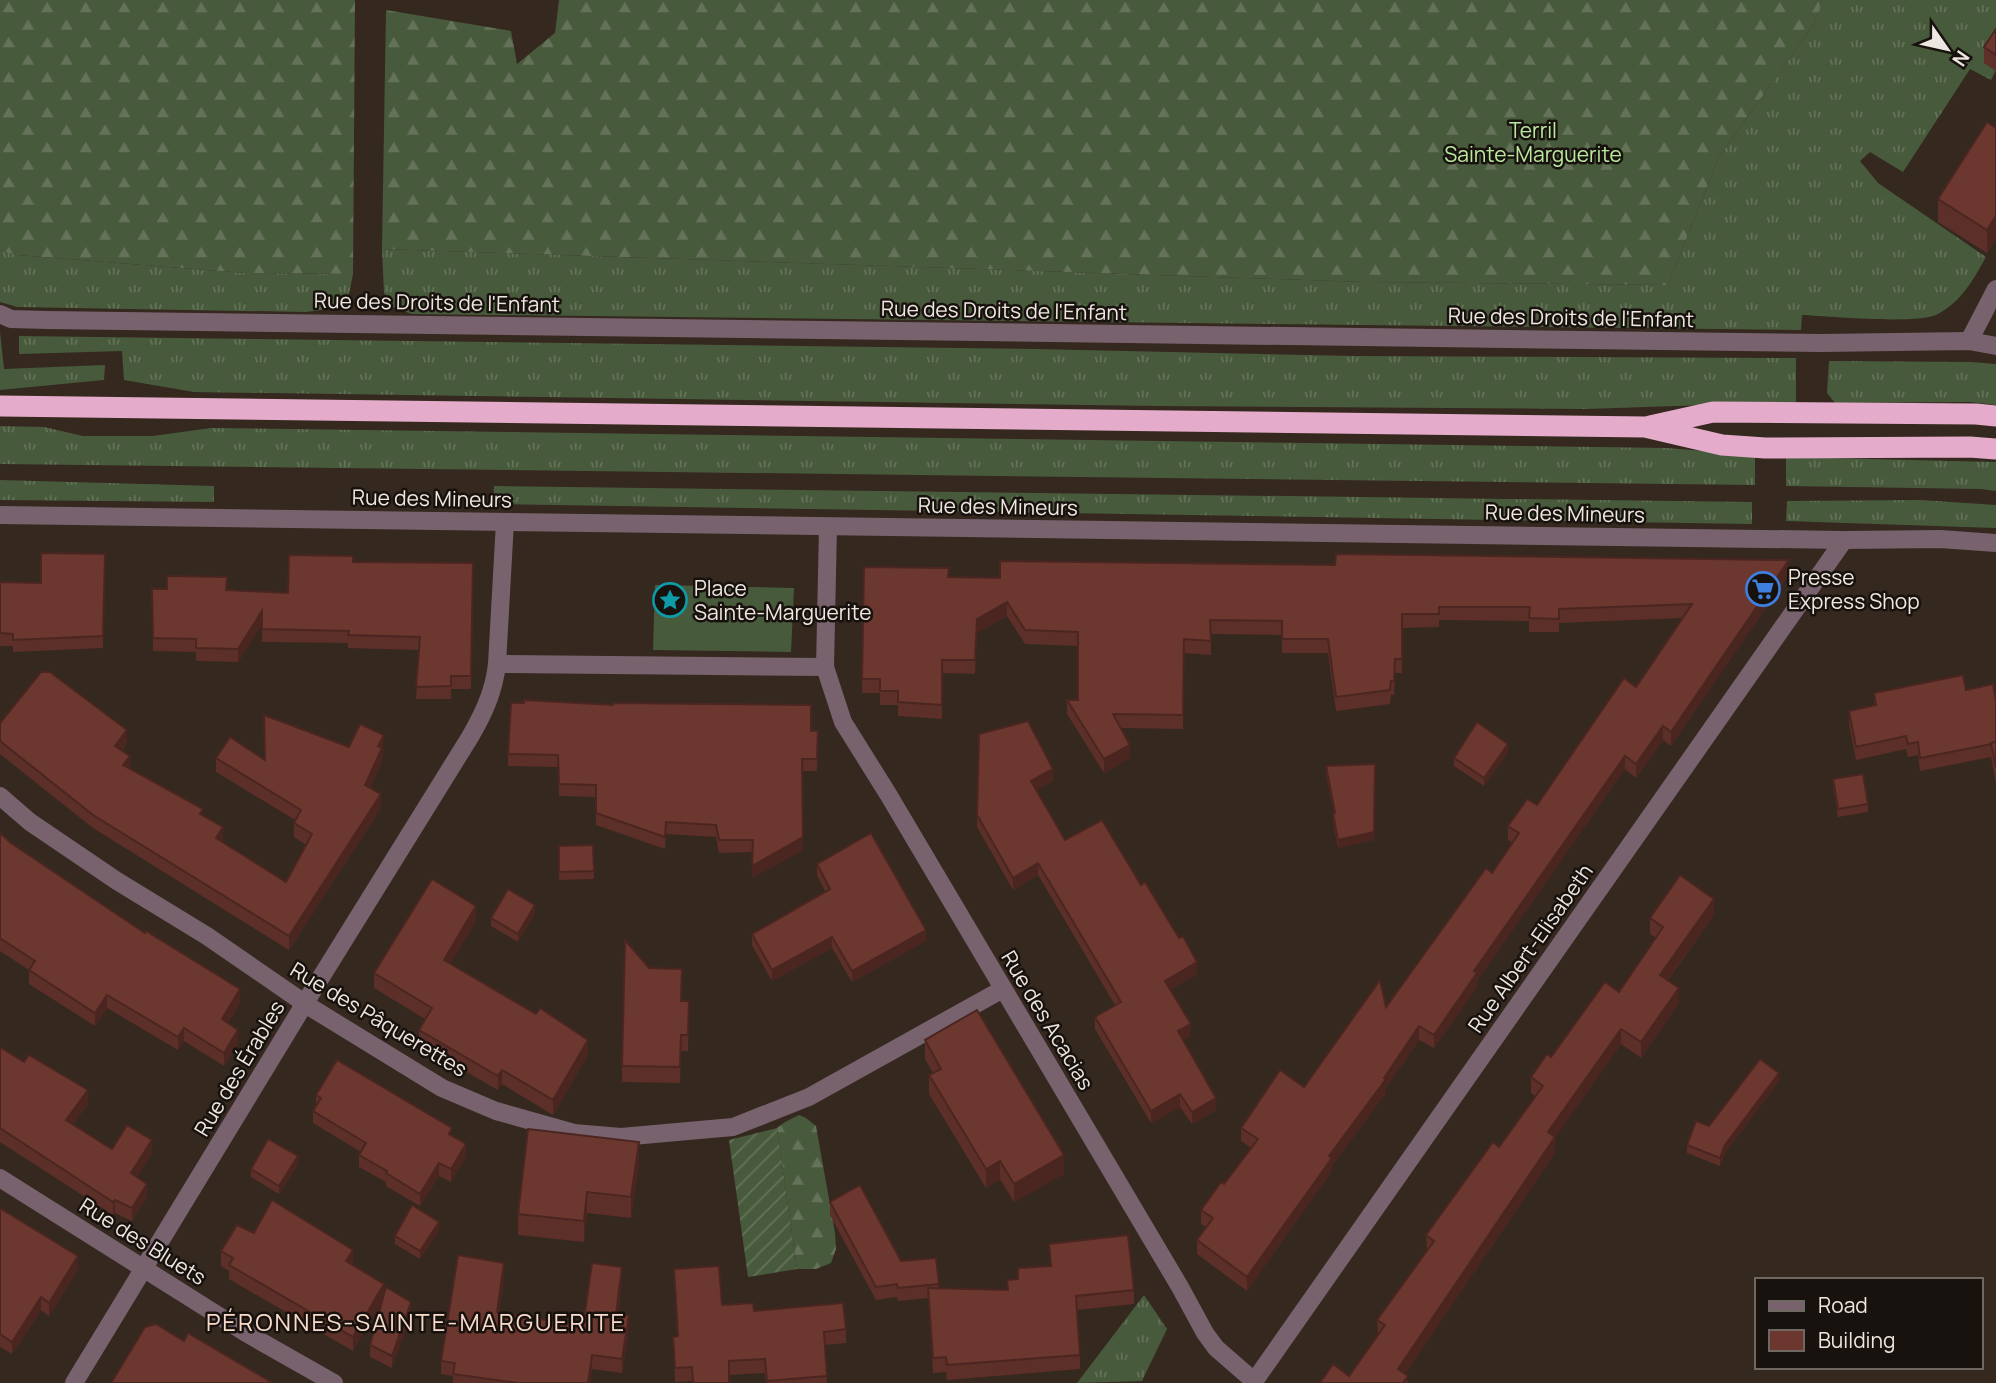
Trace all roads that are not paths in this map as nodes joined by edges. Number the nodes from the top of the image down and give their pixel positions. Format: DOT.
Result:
graph roads {
  1 [pos="1996,289"];
  2 [pos="5,316"];
  3 [pos="1969,341"];
  4 [pos="1996,346"];
  5 [pos="0,406"];
  6 [pos="1996,416"];
  7 [pos="1645,427"];
  8 [pos="1996,449"];
  9 [pos="0,515"];
  10 [pos="505,522"];
  11 [pos="828,527"];
  12 [pos="1844,540"];
  13 [pos="1996,543"];
  14 [pos="497,664"];
  15 [pos="825,667"];
  16 [pos="0,796"];
  17 [pos="1003,989"];
  18 [pos="305,1003"];
  19 [pos="0,1178"];
  20 [pos="144,1269"];
  21 [pos="1254,1382"];
  22 [pos="74,1383"];
  23 [pos="334,1383"];
  1 -- 3 [label="street"];
  2 -- 3 [label="street, Rue des Droits de l'Enfant"];
  3 -- 4 [label="street, Rue des Droits de l'Enfant"];
  5 -- 7 [label="highway"];
  6 -- 7 [label="highway"];
  7 -- 8 [label="highway"];
  9 -- 10 [label="street, Rue des Mineurs"];
  10 -- 11 [label="street, Rue des Mineurs"];
  10 -- 14 [label="street"];
  11 -- 12 [label="street, Rue des Mineurs"];
  11 -- 15 [label="street"];
  12 -- 13 [label="street, Rue des Mineurs"];
  12 -- 21 [label="street, Rue Albert-Elisabeth"];
  14 -- 15 [label="street"];
  14 -- 18 [label="street, Rue des Érables"];
  15 -- 17 [label="street, Rue des Acacias"];
  16 -- 18 [label="street, Rue des Pâquerettes"];
  17 -- 18 [label="street, Rue des Pâquerettes"];
  17 -- 21 [label="street, Rue des Acacias"];
  18 -- 20 [label="street, Rue des Érables"];
  19 -- 20 [label="street, Rue des Bluets"];
  20 -- 22 [label="street, Rue des Érables"];
  20 -- 23 [label="street, Rue des Bluets"];
}
